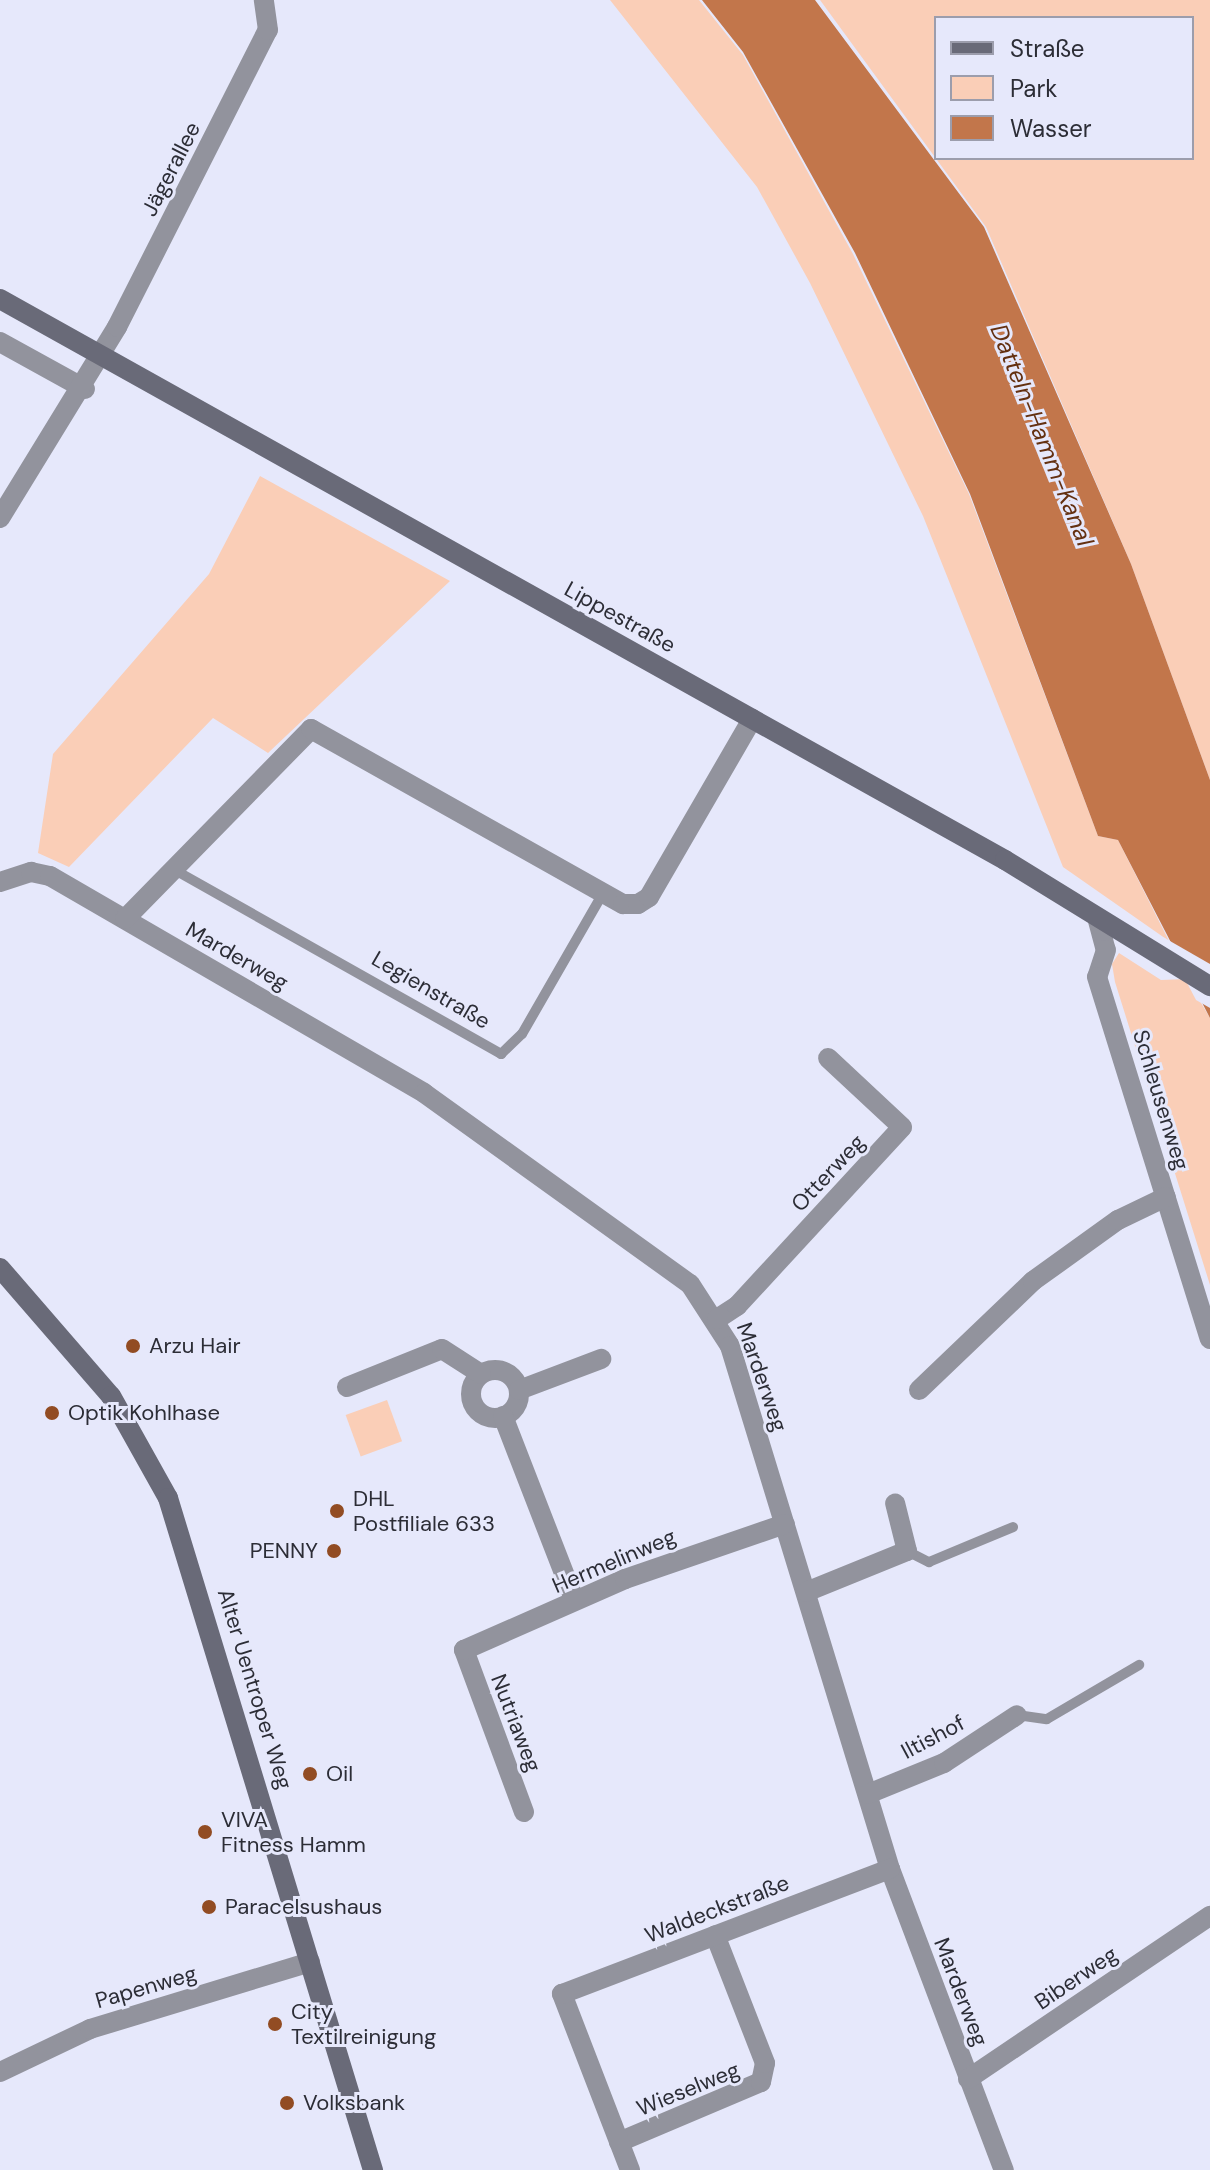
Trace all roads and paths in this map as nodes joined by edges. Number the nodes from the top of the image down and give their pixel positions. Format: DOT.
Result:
graph roads {
  1 [pos="264,0"];
  2 [pos="0,299"];
  3 [pos="0,342"];
  4 [pos="102,357"];
  5 [pos="85,389"];
  6 [pos="0,518"];
  7 [pos="752,719"];
  8 [pos="171,868"];
  9 [pos="0,882"];
  10 [pos="603,893"];
  11 [pos="125,919"];
  12 [pos="1098,921"];
  13 [pos="1210,986"];
  14 [pos="828,1058"];
  15 [pos="1166,1197"];
  16 [pos="0,1268"];
  17 [pos="717,1319"];
  18 [pos="1210,1339"];
  19 [pos="601,1359"];
  20 [pos="481,1374"];
  21 [pos="347,1387"];
  22 [pos="519,1390"];
  23 [pos="919,1390"];
  24 [pos="503,1416"];
  25 [pos="895,1503"];
  26 [pos="785,1524"];
  27 [pos="1013,1527"];
  28 [pos="907,1551"];
  29 [pos="806,1592"];
  30 [pos="574,1599"];
  31 [pos="464,1650"];
  32 [pos="1139,1665"];
  33 [pos="1017,1715"];
  34 [pos="868,1794"];
  35 [pos="524,1812"];
  36 [pos="890,1869"];
  37 [pos="1210,1916"];
  38 [pos="715,1935"];
  39 [pos="310,1962"];
  40 [pos="562,1994"];
  41 [pos="0,2072"];
  42 [pos="968,2079"];
  43 [pos="619,2142"];
  44 [pos="373,2170"];
  45 [pos="630,2170"];
  46 [pos="1004,2170"];
  1 -- 4 [label="street, Jägerallee"];
  2 -- 4 [label="main road, Lippestraße"];
  3 -- 5 [label="street"];
  4 -- 5 [label="street, Jägerallee"];
  4 -- 7 [label="main road, Lippestraße"];
  5 -- 6 [label="street, Jägerallee"];
  7 -- 10 [label="street"];
  7 -- 12 [label="main road, Lippestraße"];
  8 -- 10 [label="street"];
  8 -- 10 [label="lane, Legienstraße"];
  8 -- 11 [label="street"];
  9 -- 11 [label="street, Marderweg"];
  11 -- 17 [label="street, Marderweg"];
  12 -- 13 [label="main road, Lippestraße"];
  12 -- 15 [label="street, Schleusenweg"];
  14 -- 17 [label="street, Otterweg"];
  15 -- 18 [label="street, Schleusenweg"];
  15 -- 23 [label="street"];
  16 -- 39 [label="main road, Alter Uentroper Weg"];
  17 -- 26 [label="street, Marderweg"];
  19 -- 22 [label="street"];
  20 -- 21 [label="street"];
  20 -- 22 [label="street"];
  20 -- 24 [label="street"];
  22 -- 24 [label="street"];
  24 -- 30 [label="street"];
  25 -- 28 [label="street"];
  26 -- 29 [label="street, Marderweg"];
  26 -- 30 [label="street, Hermelinweg"];
  27 -- 28 [label="lane"];
  28 -- 29 [label="street"];
  29 -- 34 [label="street, Marderweg"];
  30 -- 31 [label="street, Hermelinweg"];
  31 -- 35 [label="street, Nutriaweg"];
  32 -- 33 [label="lane"];
  33 -- 34 [label="street, Iltishof"];
  34 -- 36 [label="street, Marderweg"];
  36 -- 38 [label="street, Waldeckstraße"];
  36 -- 42 [label="street, Marderweg"];
  37 -- 42 [label="street, Biberweg"];
  38 -- 40 [label="street, Waldeckstraße"];
  38 -- 43 [label="street, Wieselweg"];
  39 -- 41 [label="street, Papenweg"];
  39 -- 44 [label="main road, Alter Uentroper Weg"];
  40 -- 43 [label="street, Wieselweg"];
  42 -- 46 [label="street, Marderweg"];
  43 -- 45 [label="street, Wieselweg"];
}
